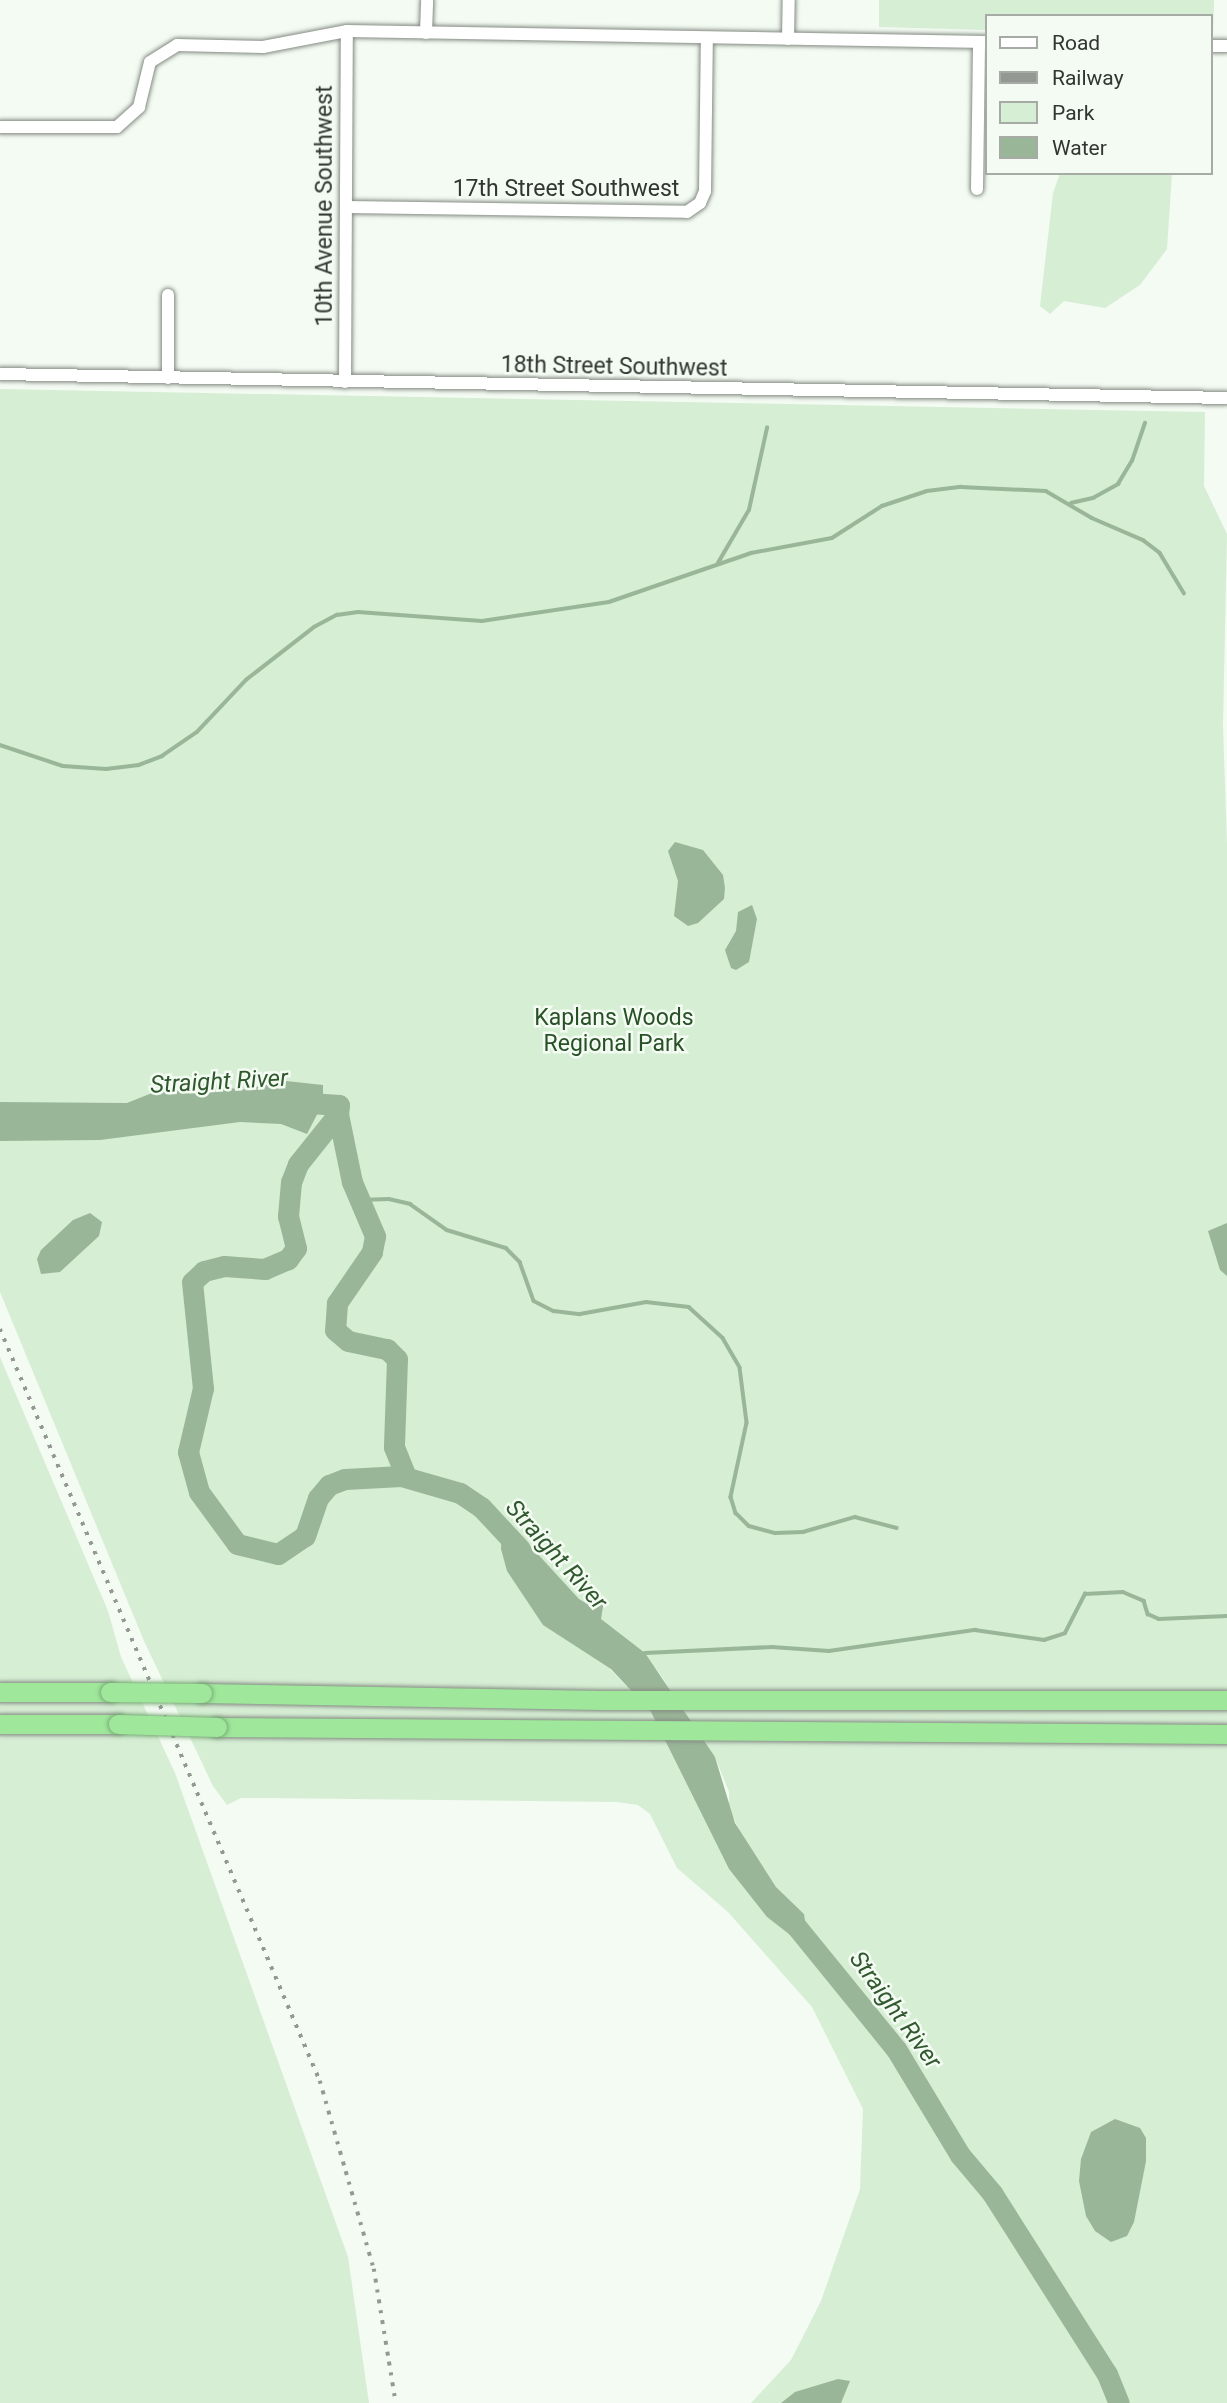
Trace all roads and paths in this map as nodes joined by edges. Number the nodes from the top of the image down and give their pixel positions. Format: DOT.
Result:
graph roads {
  1 [pos="427,0"];
  2 [pos="789,0"];
  3 [pos="347,31"];
  4 [pos="426,33"];
  5 [pos="707,38"];
  6 [pos="788,39"];
  7 [pos="983,42"];
  8 [pos="0,127"];
  9 [pos="977,189"];
  10 [pos="346,207"];
  11 [pos="168,295"];
  12 [pos="0,374"];
  13 [pos="168,378"];
  14 [pos="345,382"];
  15 [pos="1227,397"];
  16 [pos="0,1692"];
  17 [pos="1227,1700"];
  18 [pos="0,1724"];
  19 [pos="1227,1734"];
  1 -- 4 [label="street"];
  2 -- 6 [label="street"];
  3 -- 4 [label="street"];
  3 -- 8 [label="street"];
  3 -- 10 [label="street, 10th Avenue Southwest"];
  4 -- 5 [label="street"];
  5 -- 6 [label="street"];
  5 -- 10 [label="street, 17th Street Southwest"];
  6 -- 7 [label="street"];
  7 -- 9 [label="street"];
  10 -- 14 [label="street, 10th Avenue Southwest"];
  11 -- 13 [label="street"];
  12 -- 13 [label="street, 18th Street Southwest"];
  13 -- 14 [label="street, 18th Street Southwest"];
  14 -- 15 [label="street, 18th Street Southwest"];
  16 -- 17 [label="highway, bridge"];
  18 -- 19 [label="highway, bridge"];
}
